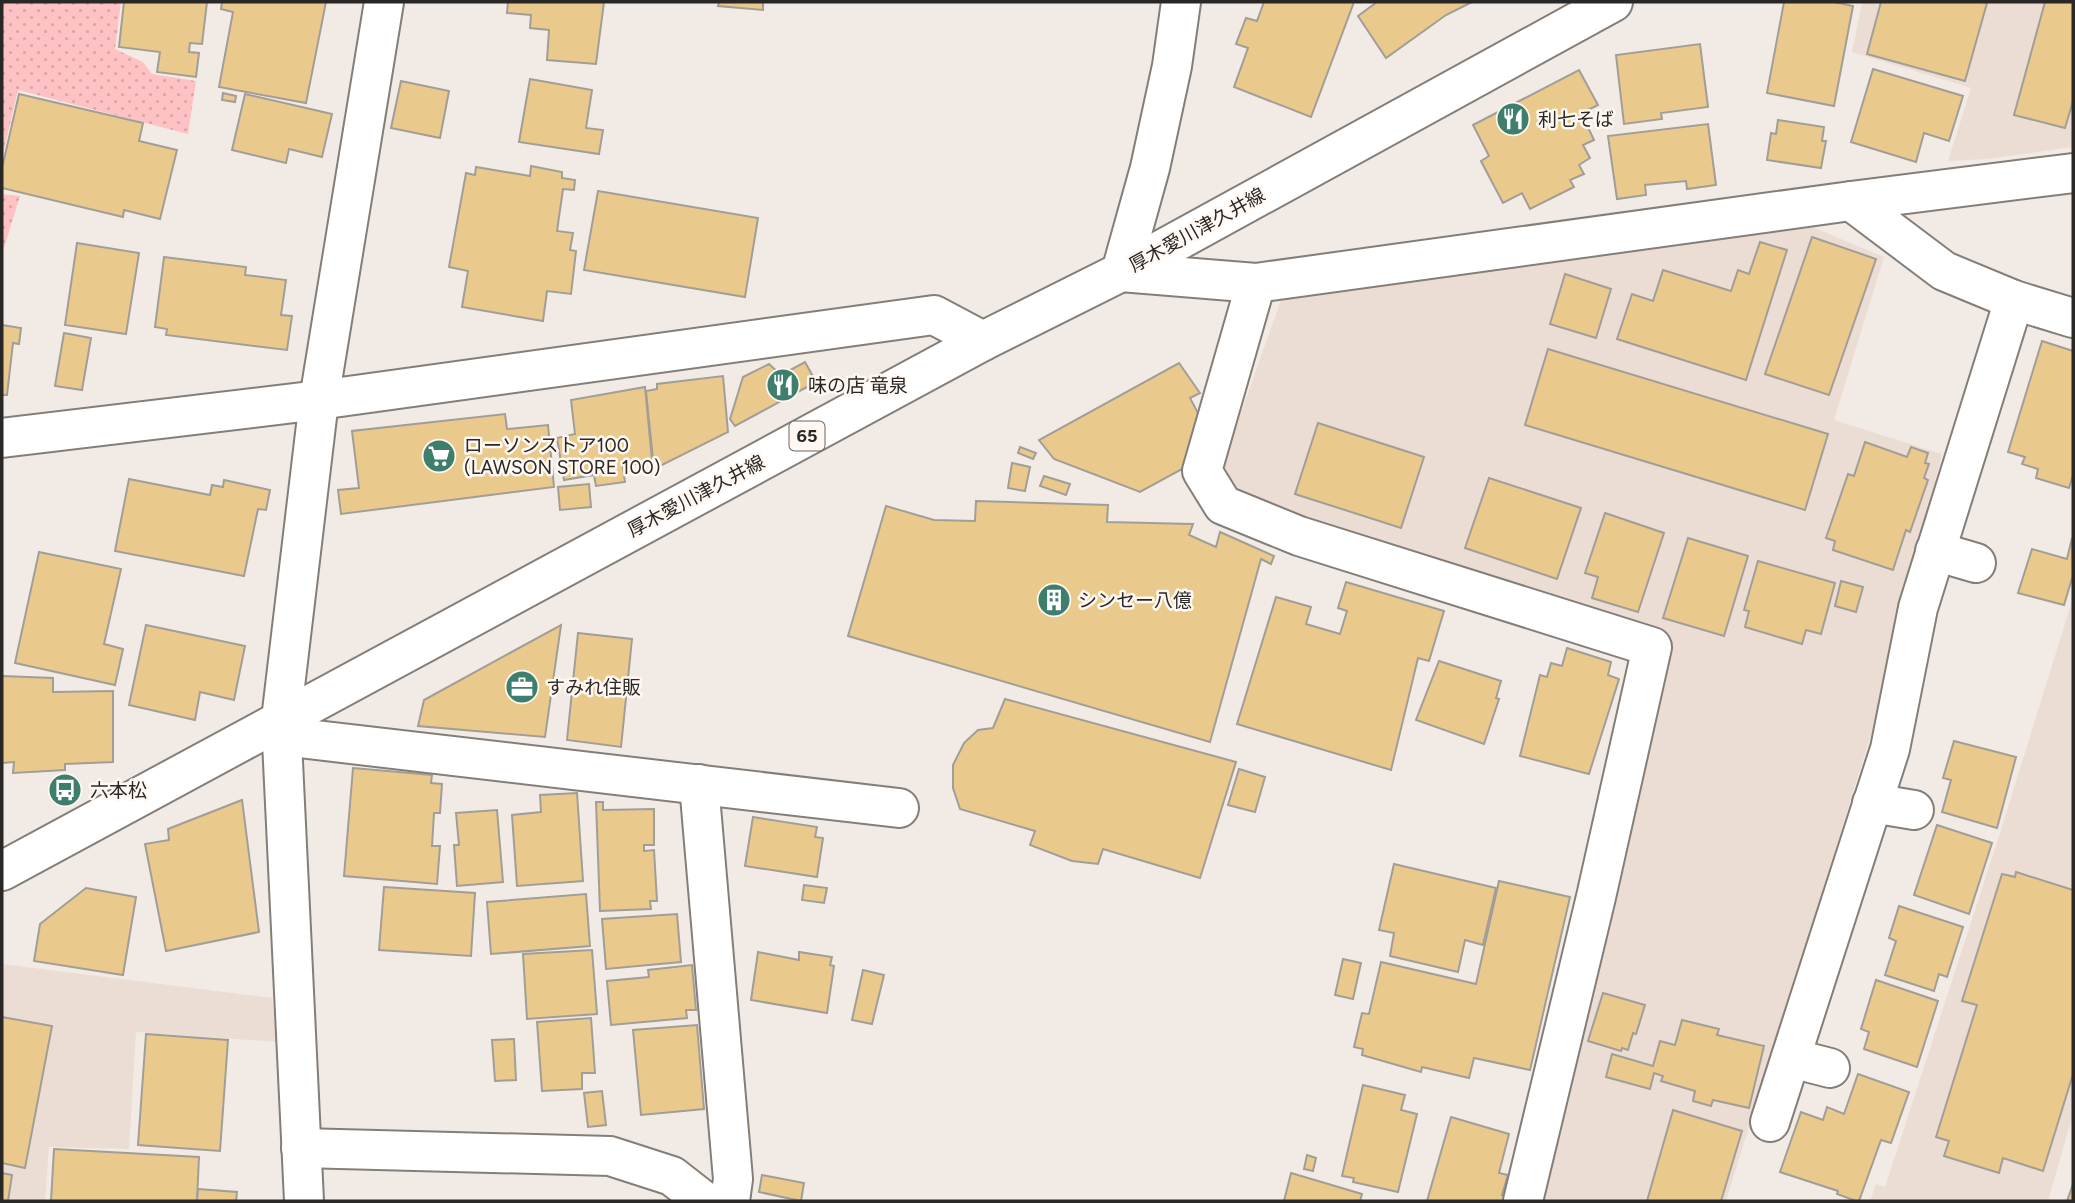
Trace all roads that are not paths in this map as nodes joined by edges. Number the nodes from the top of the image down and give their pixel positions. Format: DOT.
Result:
graph roads {
  1 [pos="384,2"];
  2 [pos="1181,2"];
  3 [pos="1613,2"];
  4 [pos="2073,173"];
  5 [pos="1851,201"];
  6 [pos="1121,272"];
  7 [pos="1256,283"];
  8 [pos="2014,300"];
  9 [pos="2073,318"];
  10 [pos="983,341"];
  11 [pos="319,400"];
  12 [pos="2,438"];
  13 [pos="1935,551"];
  14 [pos="1976,563"];
  15 [pos="281,728"];
  16 [pos="699,784"];
  17 [pos="1872,803"];
  18 [pos="899,808"];
  19 [pos="1914,810"];
  20 [pos="2,871"];
  21 [pos="1791,1058"];
  22 [pos="1830,1068"];
  23 [pos="1770,1122"];
  24 [pos="301,1148"];
  25 [pos="304,1201"];
  26 [pos="705,1201"];
  27 [pos="730,1201"];
  28 [pos="1523,1201"];
  1 -- 11 [label="street"];
  2 -- 6 [label="street"];
  3 -- 6 [label="street, 厚木愛川津久井線 / 65"];
  4 -- 5 [label="street"];
  5 -- 7 [label="street"];
  5 -- 8 [label="street"];
  6 -- 7 [label="street"];
  6 -- 10 [label="street, 厚木愛川津久井線 / 65"];
  7 -- 28 [label="street"];
  8 -- 9 [label="street"];
  8 -- 13 [label="street"];
  10 -- 11 [label="street"];
  10 -- 15 [label="street, 厚木愛川津久井線 / 65"];
  11 -- 12 [label="street"];
  11 -- 15 [label="street"];
  13 -- 14 [label="street"];
  13 -- 17 [label="street"];
  15 -- 16 [label="street"];
  15 -- 20 [label="street, 厚木愛川津久井線 / 65"];
  15 -- 24 [label="street"];
  16 -- 18 [label="street"];
  16 -- 27 [label="street"];
  17 -- 19 [label="street"];
  17 -- 21 [label="street"];
  21 -- 22 [label="street"];
  21 -- 23 [label="street"];
  24 -- 25 [label="street"];
  24 -- 26 [label="street"];
}
